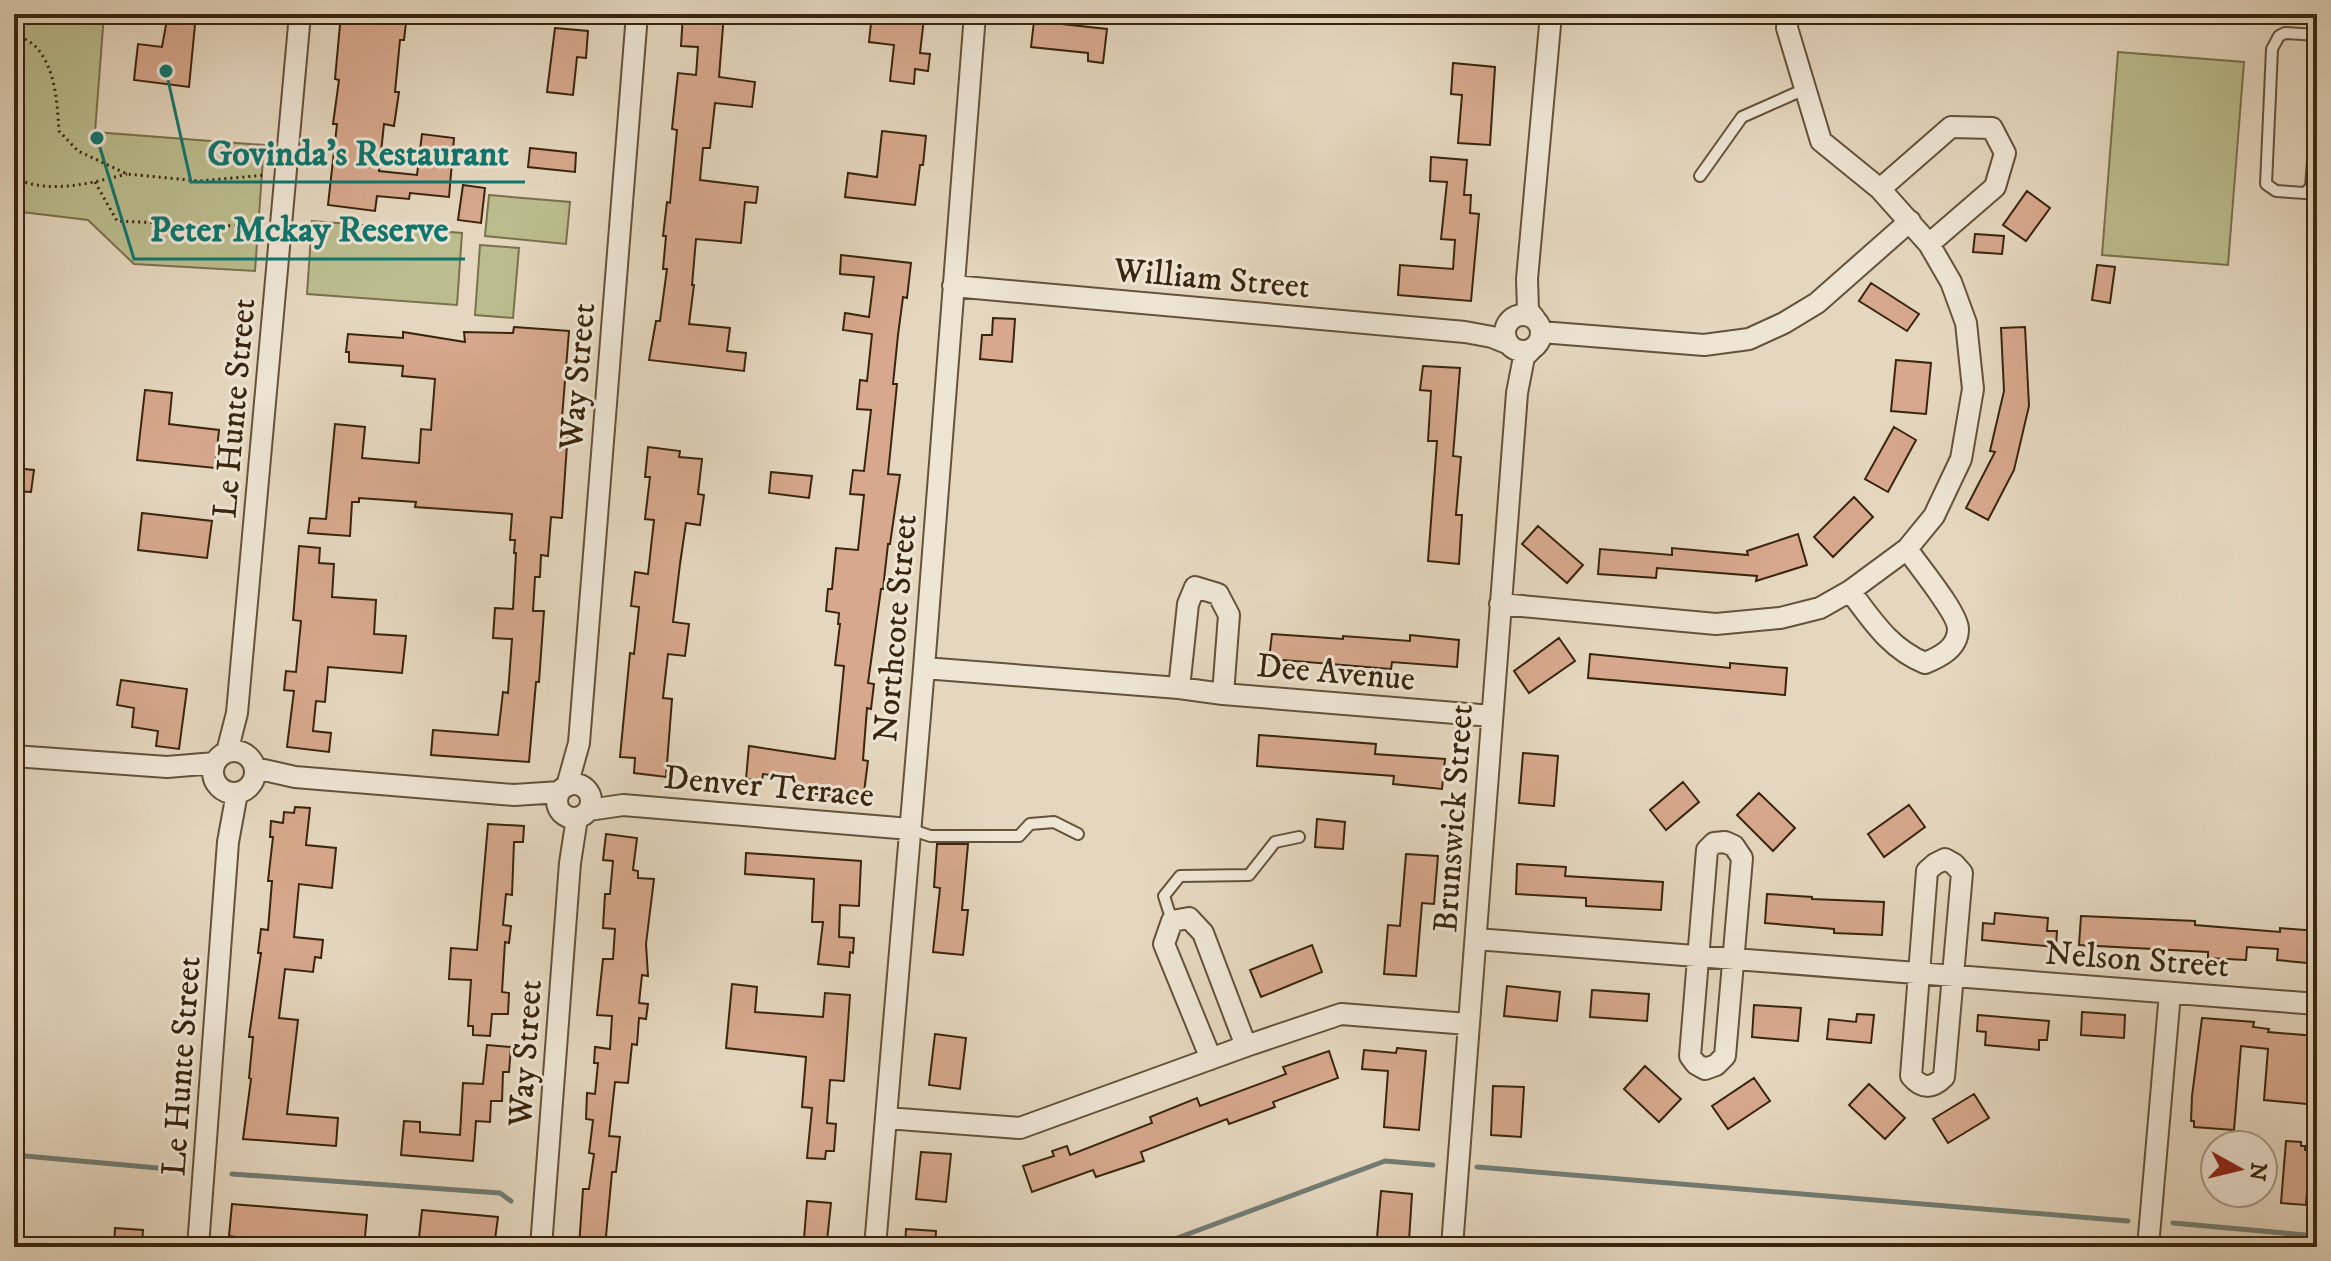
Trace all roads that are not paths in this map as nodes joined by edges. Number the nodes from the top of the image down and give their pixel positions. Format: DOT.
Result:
graph roads {
  1 [pos="300,14"];
  2 [pos="637,14"];
  3 [pos="975,14"];
  4 [pos="1551,14"];
  5 [pos="1788,14"];
  6 [pos="2317,35"];
  7 [pos="1805,89"];
  8 [pos="2317,107"];
  9 [pos="1700,176"];
  10 [pos="1880,189"];
  11 [pos="1910,221"];
  12 [pos="1929,244"];
  13 [pos="953,286"];
  14 [pos="1527,327"];
  15 [pos="1465,332"];
  16 [pos="1510,346"];
  17 [pos="1517,393"];
  18 [pos="1907,549"];
  19 [pos="1850,591"];
  20 [pos="1500,604"];
  21 [pos="924,668"];
  22 [pos="1179,688"];
  23 [pos="1223,694"];
  24 [pos="1492,716"];
  25 [pos="14,756"];
  26 [pos="234,772"];
  27 [pos="574,802"];
  28 [pos="910,829"];
  29 [pos="1078,834"];
  30 [pos="1299,837"];
  31 [pos="1172,921"];
  32 [pos="1476,939"];
  33 [pos="1698,956"];
  34 [pos="1733,959"];
  35 [pos="1919,973"];
  36 [pos="1953,976"];
  37 [pos="2170,993"];
  38 [pos="2317,1004"];
  39 [pos="1468,1024"];
  40 [pos="1246,1046"];
  41 [pos="1211,1059"];
  42 [pos="886,1118"];
  43 [pos="198,1247"];
  44 [pos="541,1247"];
  45 [pos="875,1247"];
  46 [pos="1452,1247"];
  47 [pos="2148,1247"];
  1 -- 26 [label="street, Le Hunte Street"];
  2 -- 27 [label="street, Way Street"];
  3 -- 13 [label="street, Northcote Street"];
  4 -- 14 [label="street, Brunswick Street"];
  5 -- 7 [label="street"];
  6 -- 8 [label="lane"];
  7 -- 9 [label="lane"];
  7 -- 10 [label="street"];
  10 -- 11 [label="street"];
  10 -- 12 [label="street"];
  11 -- 12 [label="street"];
  11 -- 14 [label="street, William Street"];
  12 -- 18 [label="street"];
  13 -- 15 [label="street, William Street"];
  13 -- 21 [label="street, Northcote Street"];
  14 -- 15 [label="street, William Street"];
  14 -- 16 [label="street, William Street"];
  14 -- 17 [label="street, Brunswick Street"];
  15 -- 16 [label="street, William Street"];
  16 -- 17 [label="street, Brunswick Street"];
  17 -- 20 [label="street, Brunswick Street"];
  18 -- 19 [label="street"];
  18 -- 19 [label="street"];
  19 -- 20 [label="street"];
  20 -- 24 [label="street, Brunswick Street"];
  21 -- 22 [label="street, Dee Avenue"];
  21 -- 28 [label="street, Northcote Street"];
  22 -- 23 [label="street, Dee Avenue"];
  22 -- 23 [label="street, Dee Avenue"];
  23 -- 24 [label="street, Dee Avenue"];
  24 -- 32 [label="street, Brunswick Street"];
  25 -- 26 [label="street, Denver Terrace"];
  26 -- 27 [label="street, Denver Terrace"];
  26 -- 43 [label="street, Le Hunte Street"];
  27 -- 28 [label="street, Denver Terrace"];
  27 -- 44 [label="street, Way Street"];
  28 -- 29 [label="lane"];
  28 -- 42 [label="street, Northcote Street"];
  30 -- 31 [label="lane"];
  31 -- 40 [label="street"];
  31 -- 41 [label="street"];
  32 -- 33 [label="street, Nelson Street"];
  32 -- 39 [label="street, Brunswick Street"];
  33 -- 34 [label="street, Nelson Street"];
  33 -- 34 [label="street"];
  33 -- 34 [label="street"];
  34 -- 35 [label="street, Nelson Street"];
  35 -- 36 [label="street, Nelson Street"];
  35 -- 36 [label="street"];
  35 -- 36 [label="street"];
  36 -- 37 [label="street, Nelson Street"];
  37 -- 38 [label="street, Nelson Street"];
  37 -- 47 [label="street"];
  39 -- 40 [label="street"];
  39 -- 46 [label="street, Brunswick Street"];
  40 -- 41 [label="street"];
  41 -- 42 [label="street"];
  42 -- 45 [label="street, Northcote Street"];
}
